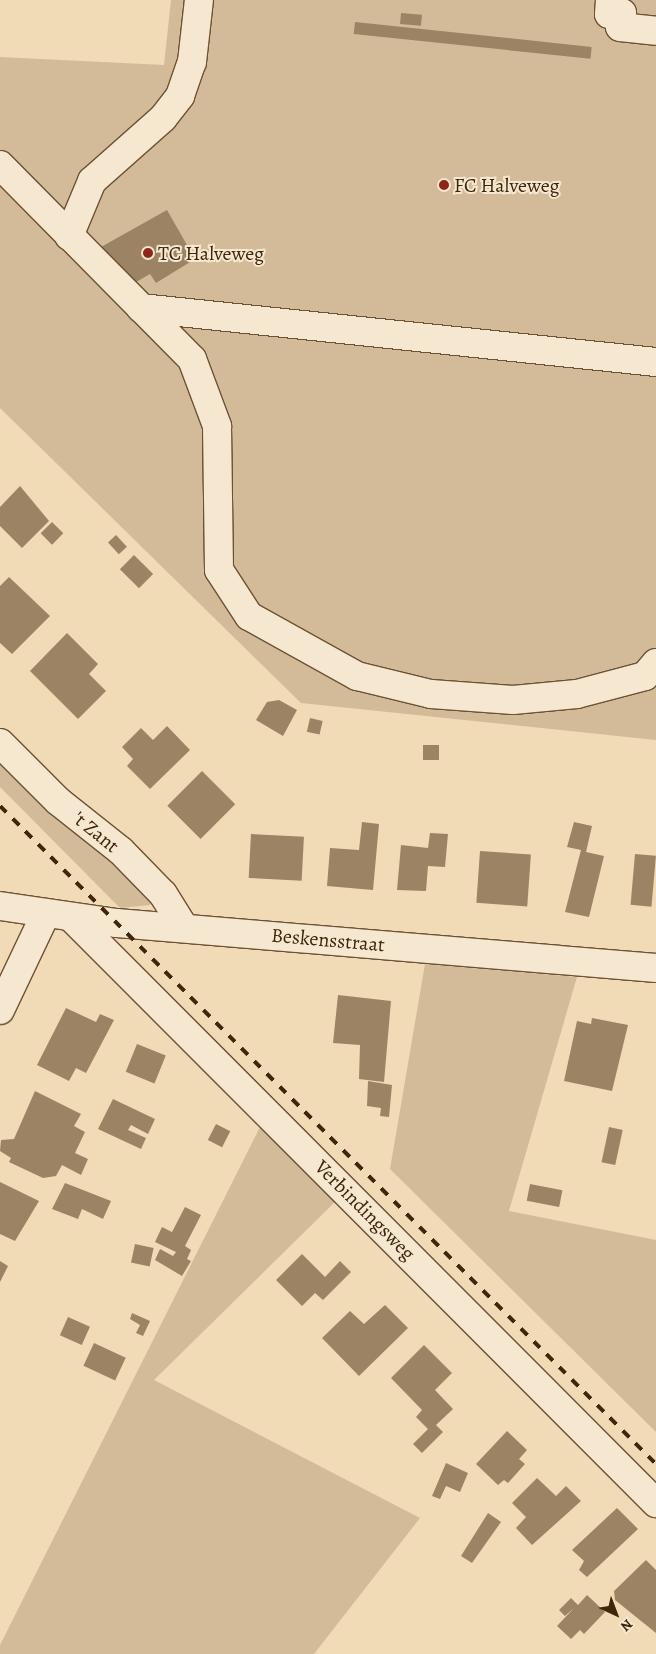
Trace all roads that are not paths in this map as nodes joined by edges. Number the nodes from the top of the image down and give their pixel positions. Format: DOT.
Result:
graph roads {
  1 [pos="199,0"];
  2 [pos="610,0"];
  3 [pos="656,31"];
  4 [pos="0,165"];
  5 [pos="69,236"];
  6 [pos="141,308"];
  7 [pos="656,362"];
  8 [pos="656,663"];
  9 [pos="0,743"];
  10 [pos="0,906"];
  11 [pos="59,915"];
  12 [pos="184,928"];
  13 [pos="656,968"];
  14 [pos="0,1010"];
  15 [pos="656,1502"];
  1 -- 5 [label="street"];
  2 -- 3 [label="street"];
  4 -- 5 [label="street"];
  5 -- 6 [label="street"];
  6 -- 7 [label="street"];
  6 -- 8 [label="street"];
  9 -- 12 [label="street, 't Zant"];
  10 -- 11 [label="street, Beskensstraat"];
  11 -- 12 [label="street, Beskensstraat"];
  11 -- 14 [label="street"];
  11 -- 15 [label="street, Verbindingsweg"];
  12 -- 13 [label="street, Beskensstraat"];
}
